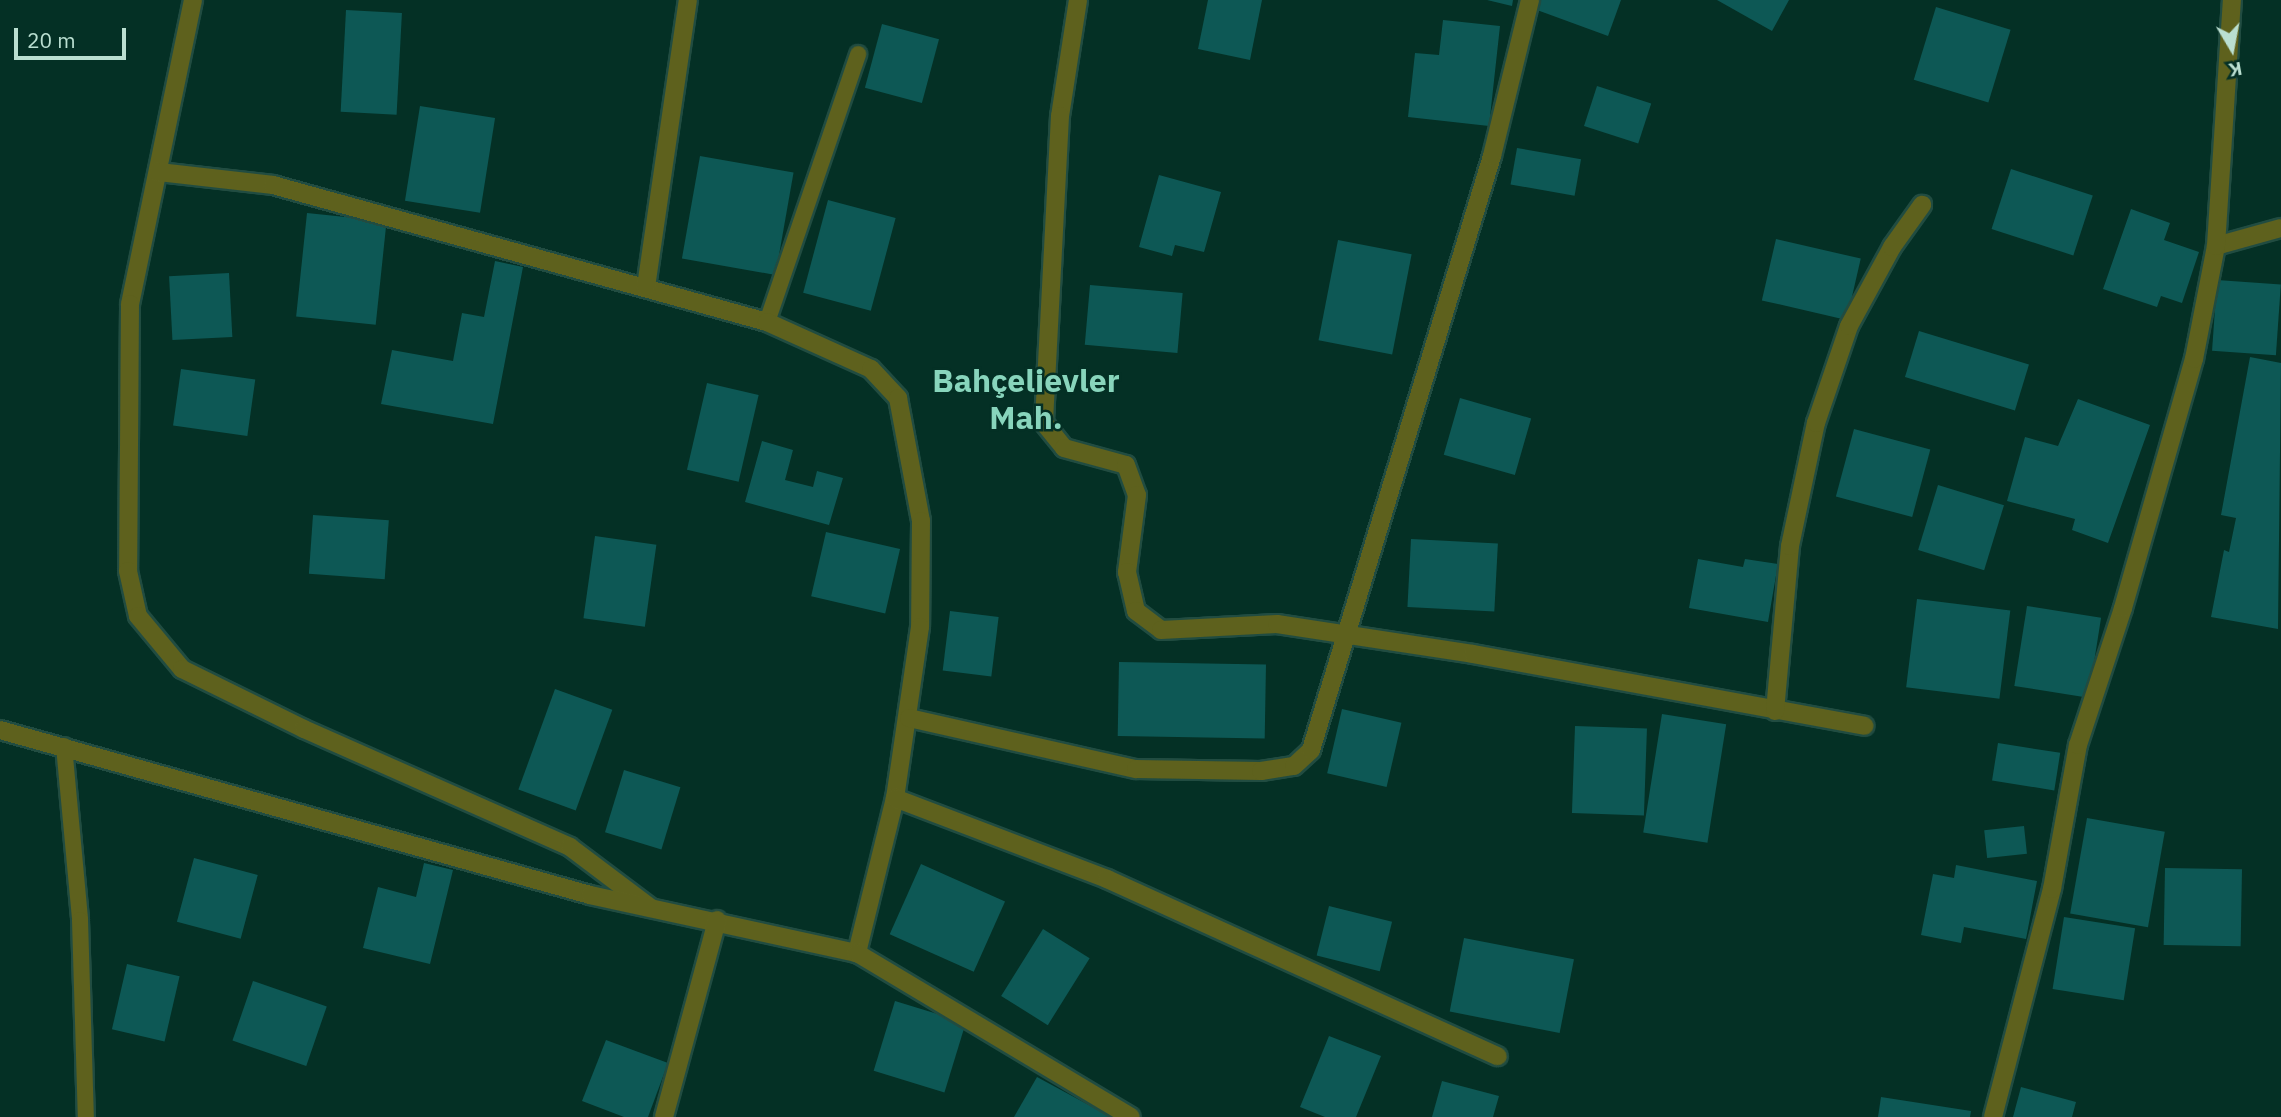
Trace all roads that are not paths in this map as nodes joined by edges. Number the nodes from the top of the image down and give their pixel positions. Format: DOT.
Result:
graph roads {
  1 [pos="193,0"];
  2 [pos="688,0"];
  3 [pos="1078,0"];
  4 [pos="1530,0"];
  5 [pos="2232,0"];
  6 [pos="858,54"];
  7 [pos="159,172"];
  8 [pos="1922,205"];
  9 [pos="2281,228"];
  10 [pos="2216,246"];
  11 [pos="646,287"];
  12 [pos="767,322"];
  13 [pos="1347,635"];
  14 [pos="1775,711"];
  15 [pos="909,718"];
  16 [pos="1864,726"];
  17 [pos="0,730"];
  18 [pos="64,746"];
  19 [pos="895,798"];
  20 [pos="652,908"];
  21 [pos="718,920"];
  22 [pos="857,953"];
  23 [pos="1499,1056"];
  24 [pos="86,1117"];
  25 [pos="664,1117"];
  26 [pos="1131,1117"];
  27 [pos="1993,1117"];
  1 -- 7 [label="street"];
  2 -- 11 [label="street"];
  3 -- 13 [label="street"];
  4 -- 13 [label="street"];
  5 -- 10 [label="street"];
  6 -- 12 [label="lane"];
  7 -- 11 [label="street"];
  7 -- 20 [label="street"];
  8 -- 14 [label="street"];
  9 -- 10 [label="street"];
  10 -- 27 [label="street"];
  11 -- 12 [label="street"];
  12 -- 15 [label="street"];
  13 -- 14 [label="street"];
  13 -- 15 [label="street"];
  14 -- 16 [label="street"];
  15 -- 19 [label="street"];
  17 -- 18 [label="street"];
  18 -- 20 [label="street"];
  18 -- 24 [label="lane"];
  19 -- 22 [label="street"];
  19 -- 23 [label="street"];
  20 -- 21 [label="street"];
  21 -- 22 [label="street"];
  21 -- 25 [label="street"];
  22 -- 26 [label="street"];
}
